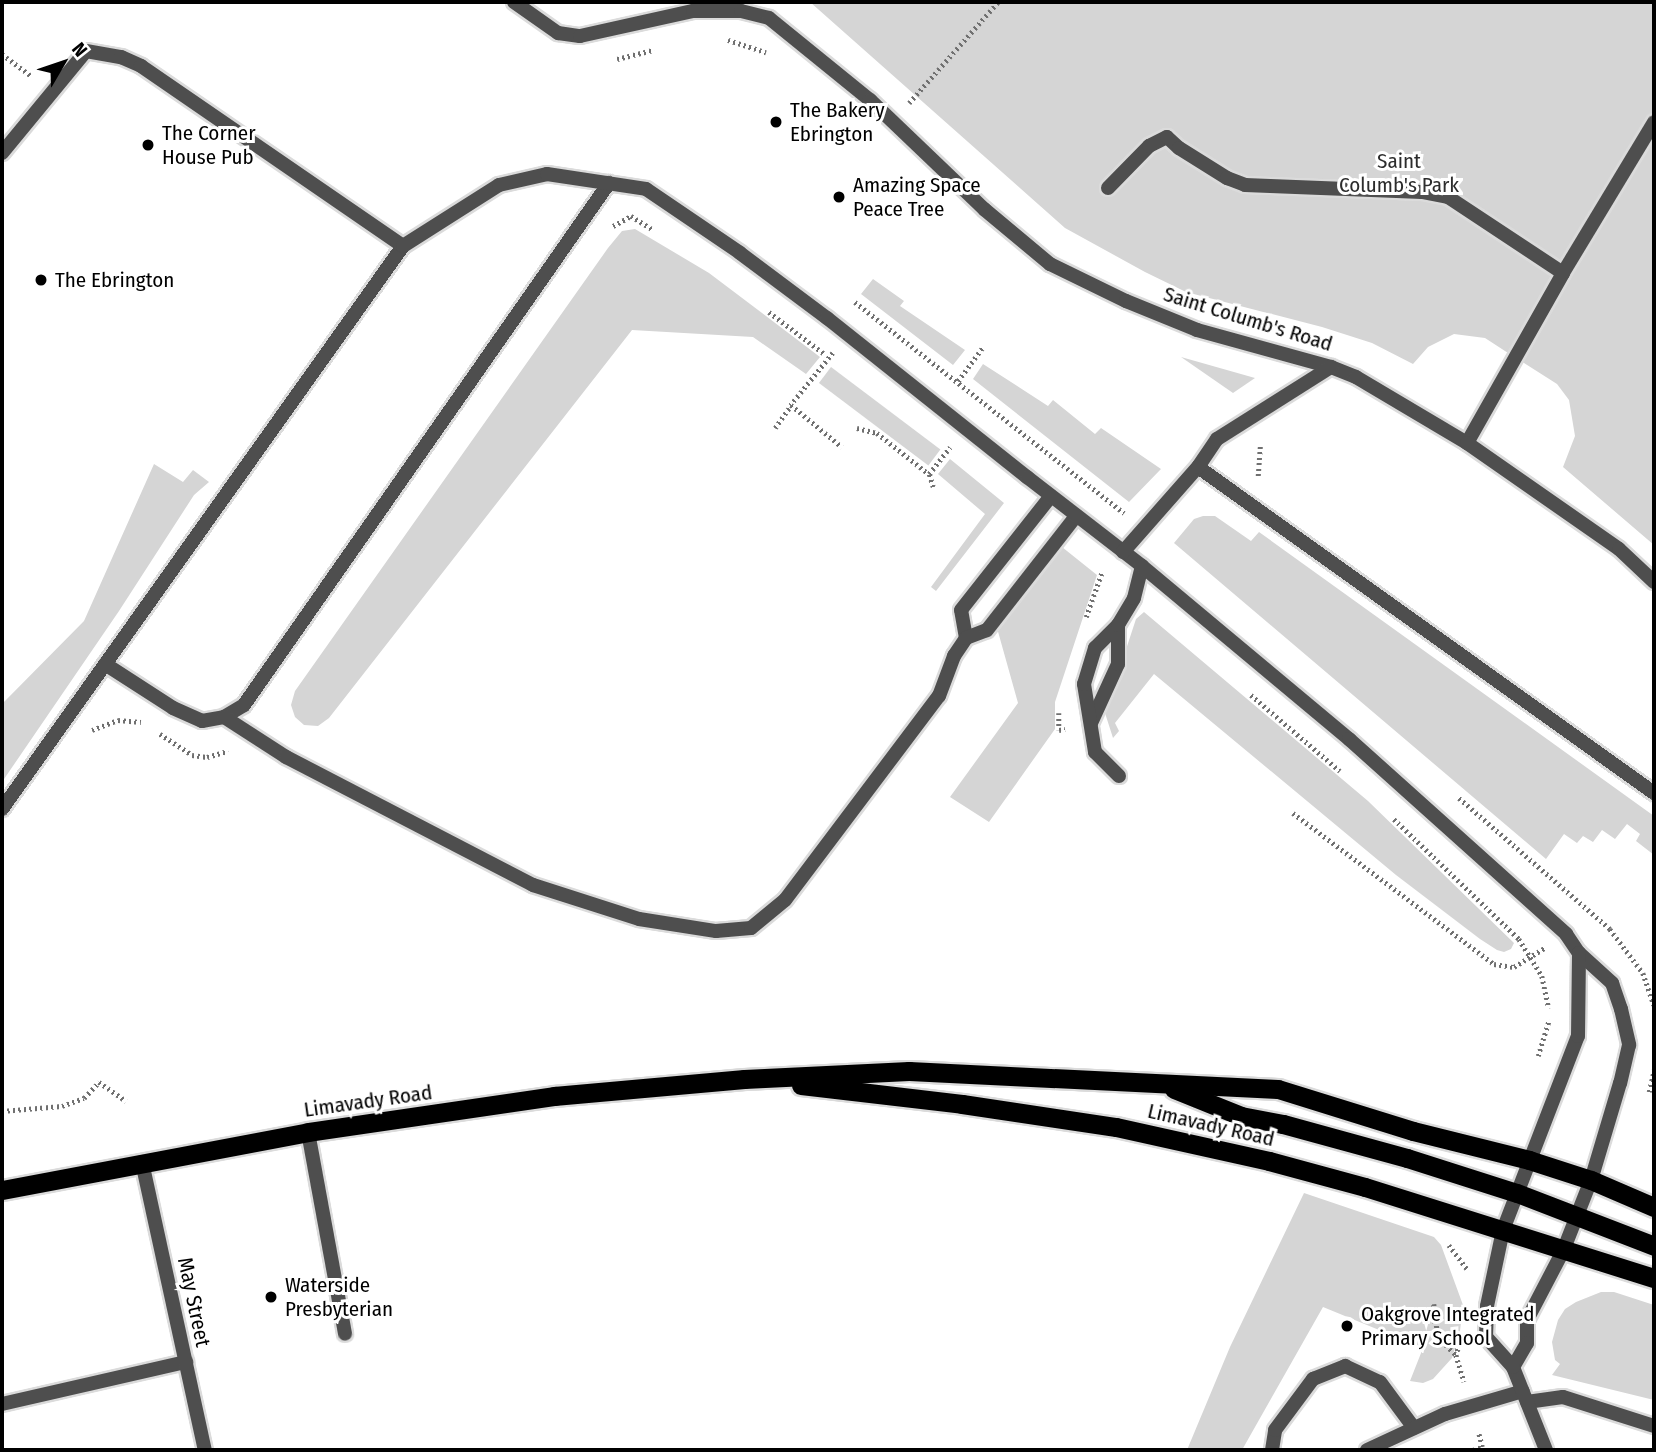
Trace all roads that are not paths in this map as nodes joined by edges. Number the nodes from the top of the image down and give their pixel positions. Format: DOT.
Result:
graph roads {
  1 [pos="514,2"];
  2 [pos="692,6"];
  3 [pos="1654,122"];
  4 [pos="2,153"];
  5 [pos="609,183"];
  6 [pos="1108,188"];
  7 [pos="402,246"];
  8 [pos="1563,272"];
  9 [pos="1331,367"];
  10 [pos="1466,443"];
  11 [pos="1198,467"];
  12 [pos="1051,496"];
  13 [pos="1076,516"];
  14 [pos="1123,552"];
  15 [pos="1142,566"];
  16 [pos="1654,582"];
  17 [pos="1118,625"];
  18 [pos="966,638"];
  19 [pos="105,664"];
  20 [pos="224,717"];
  21 [pos="1091,723"];
  22 [pos="1119,776"];
  23 [pos="1654,793"];
  24 [pos="2,809"];
  25 [pos="1579,953"];
  26 [pos="744,1079"];
  27 [pos="1159,1083"];
  28 [pos="308,1132"];
  29 [pos="1529,1160"];
  30 [pos="142,1162"];
  31 [pos="1591,1180"];
  32 [pos="2,1190"];
  33 [pos="1517,1193"];
  34 [pos="1654,1207"];
  35 [pos="1577,1215"];
  36 [pos="1503,1230"];
  37 [pos="1654,1246"];
  38 [pos="1563,1251"];
  39 [pos="1654,1278"];
  40 [pos="345,1334"];
  41 [pos="186,1362"];
  42 [pos="1513,1367"];
  43 [pos="1525,1397"];
  44 [pos="2,1404"];
  45 [pos="1654,1426"];
  46 [pos="1414,1428"];
  47 [pos="205,1450"];
  48 [pos="1272,1450"];
  49 [pos="1369,1450"];
  50 [pos="1546,1450"];
  1 -- 2 [label="street, Saint Columb's Road"];
  2 -- 9 [label="street, Saint Columb's Road"];
  3 -- 8 [label="street"];
  4 -- 7 [label="street"];
  5 -- 7 [label="street"];
  5 -- 12 [label="street"];
  5 -- 20 [label="street"];
  6 -- 8 [label="street"];
  7 -- 19 [label="street"];
  8 -- 10 [label="street"];
  9 -- 10 [label="street, Saint Columb's Road"];
  9 -- 11 [label="street"];
  10 -- 16 [label="street, Saint Columb's Road"];
  11 -- 14 [label="street"];
  11 -- 23 [label="street"];
  12 -- 13 [label="street"];
  12 -- 18 [label="street"];
  13 -- 14 [label="street"];
  13 -- 18 [label="street"];
  14 -- 15 [label="street"];
  15 -- 17 [label="street"];
  15 -- 25 [label="street"];
  17 -- 21 [label="street"];
  17 -- 21 [label="street"];
  18 -- 20 [label="street"];
  19 -- 20 [label="street"];
  19 -- 24 [label="street"];
  21 -- 22 [label="street"];
  25 -- 29 [label="street"];
  25 -- 31 [label="street"];
  26 -- 27 [label="highway, Limavady Road"];
  26 -- 28 [label="highway, Limavady Road"];
  26 -- 36 [label="highway, Limavady Road"];
  27 -- 29 [label="highway, Limavady Road"];
  27 -- 33 [label="highway"];
  28 -- 30 [label="highway, Limavady Road"];
  28 -- 40 [label="street"];
  29 -- 31 [label="highway, Limavady Road"];
  29 -- 33 [label="street"];
  30 -- 32 [label="highway, Limavady Road"];
  30 -- 41 [label="street, May Street"];
  31 -- 34 [label="highway, Limavady Road"];
  31 -- 35 [label="street"];
  33 -- 35 [label="highway"];
  33 -- 36 [label="street"];
  35 -- 37 [label="highway"];
  35 -- 38 [label="street"];
  36 -- 38 [label="highway, Limavady Road"];
  36 -- 42 [label="street"];
  38 -- 39 [label="highway, Limavady Road"];
  38 -- 42 [label="street"];
  41 -- 44 [label="street"];
  41 -- 47 [label="street, May Street"];
  42 -- 43 [label="street"];
  43 -- 45 [label="street"];
  43 -- 46 [label="street"];
  43 -- 50 [label="street"];
  46 -- 48 [label="street"];
  46 -- 49 [label="street"];
}
